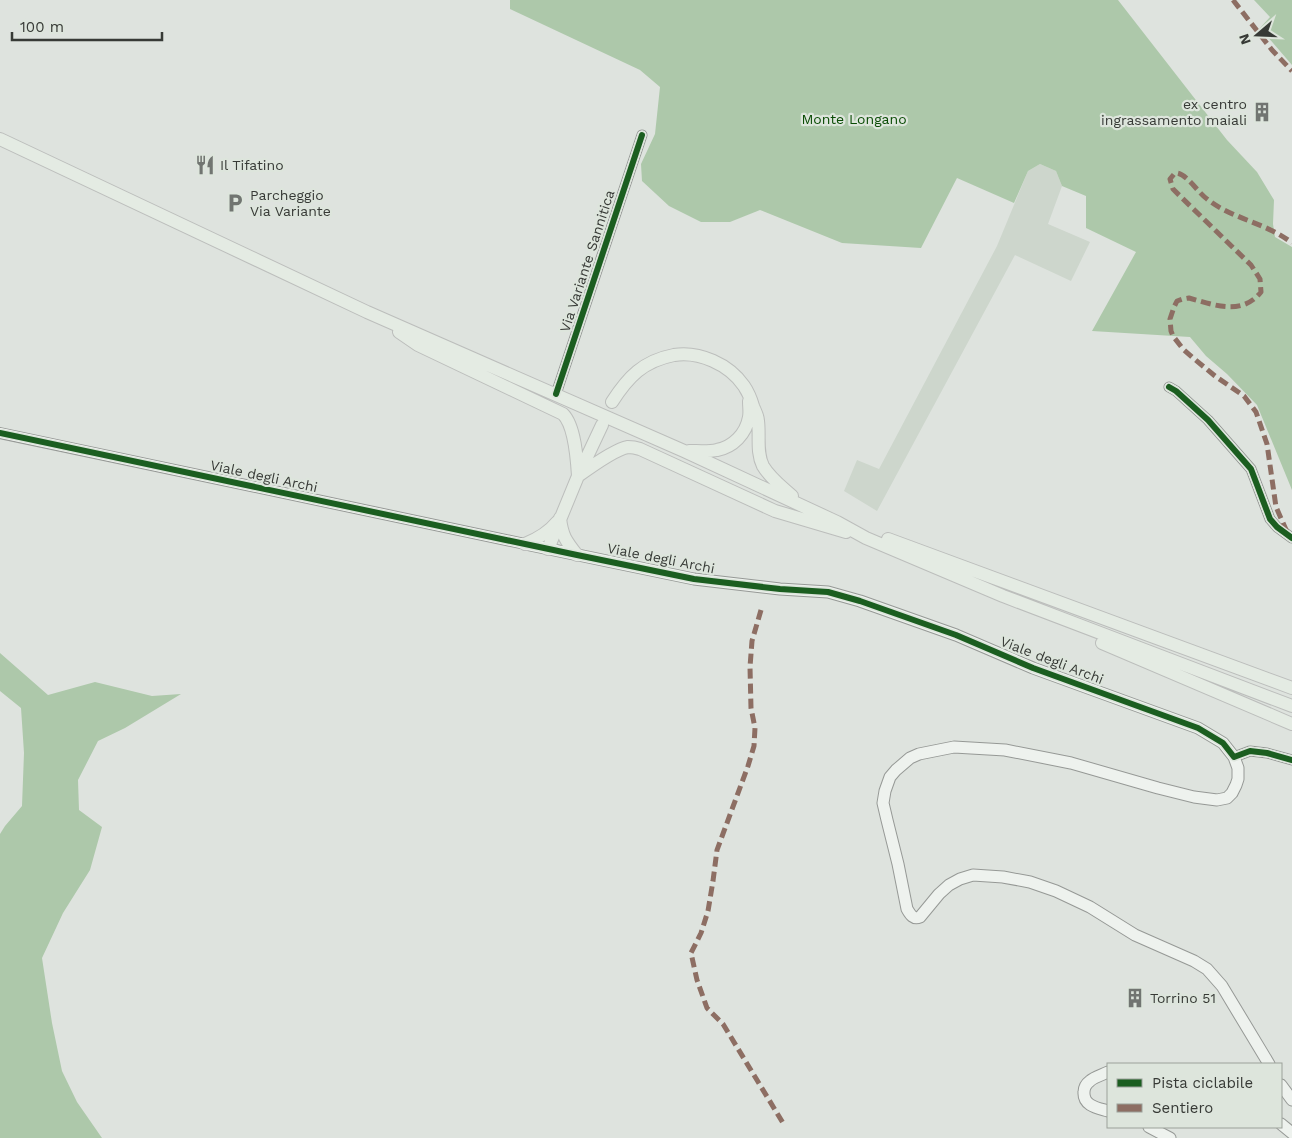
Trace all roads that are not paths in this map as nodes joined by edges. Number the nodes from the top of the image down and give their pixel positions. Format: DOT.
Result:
graph roads {
  1 [pos="642,135"];
  2 [pos="0,139"];
  3 [pos="367,312"];
  4 [pos="1169,387"];
  5 [pos="556,394"];
  6 [pos="749,396"];
  7 [pos="612,402"];
  8 [pos="602,425"];
  9 [pos="0,433"];
  10 [pos="684,451"];
  11 [pos="578,476"];
  12 [pos="804,506"];
  13 [pos="560,518"];
  14 [pos="837,522"];
  15 [pos="866,538"];
  16 [pos="1292,538"];
  17 [pos="525,544"];
  18 [pos="548,549"];
  19 [pos="577,555"];
  20 [pos="1003,596"];
  21 [pos="1292,688"];
  22 [pos="1292,706"];
  23 [pos="1292,724"];
  24 [pos="1234,756"];
  25 [pos="1292,760"];
  26 [pos="1268,1063"];
  27 [pos="1107,1072"];
  28 [pos="1282,1086"];
  29 [pos="1292,1100"];
  30 [pos="1107,1110"];
  31 [pos="1282,1125"];
  32 [pos="1151,1128"];
  33 [pos="1292,1133"];
  34 [pos="1170,1138"];
  1 -- 5 [label="street, Via Variante Sannitica"];
  2 -- 3 [label="main road"];
  3 -- 5 [label="main road"];
  3 -- 11 [label="main road"];
  4 -- 16 [label="street"];
  5 -- 10 [label="main road"];
  6 -- 7 [label="main road"];
  6 -- 10 [label="main road"];
  6 -- 12 [label="main road"];
  8 -- 11 [label="main road"];
  9 -- 17 [label="street, Viale degli Archi"];
  10 -- 12 [label="main road"];
  11 -- 13 [label="main road"];
  11 -- 15 [label="main road"];
  12 -- 14 [label="main road"];
  13 -- 17 [label="main road"];
  13 -- 18 [label="main road"];
  13 -- 19 [label="main road"];
  14 -- 15 [label="main road"];
  14 -- 21 [label="main road"];
  15 -- 20 [label="main road"];
  17 -- 18 [label="main road, Viale degli Archi"];
  18 -- 19 [label="main road, Viale degli Archi"];
  19 -- 24 [label="main road, Viale degli Archi"];
  20 -- 22 [label="main road"];
  20 -- 23 [label="main road"];
  24 -- 25 [label="street"];
  24 -- 26 [label="main road"];
  27 -- 30 [label="main road"];
  28 -- 29 [label="main road"];
  31 -- 33 [label="main road"];
  32 -- 34 [label="main road"];
}
